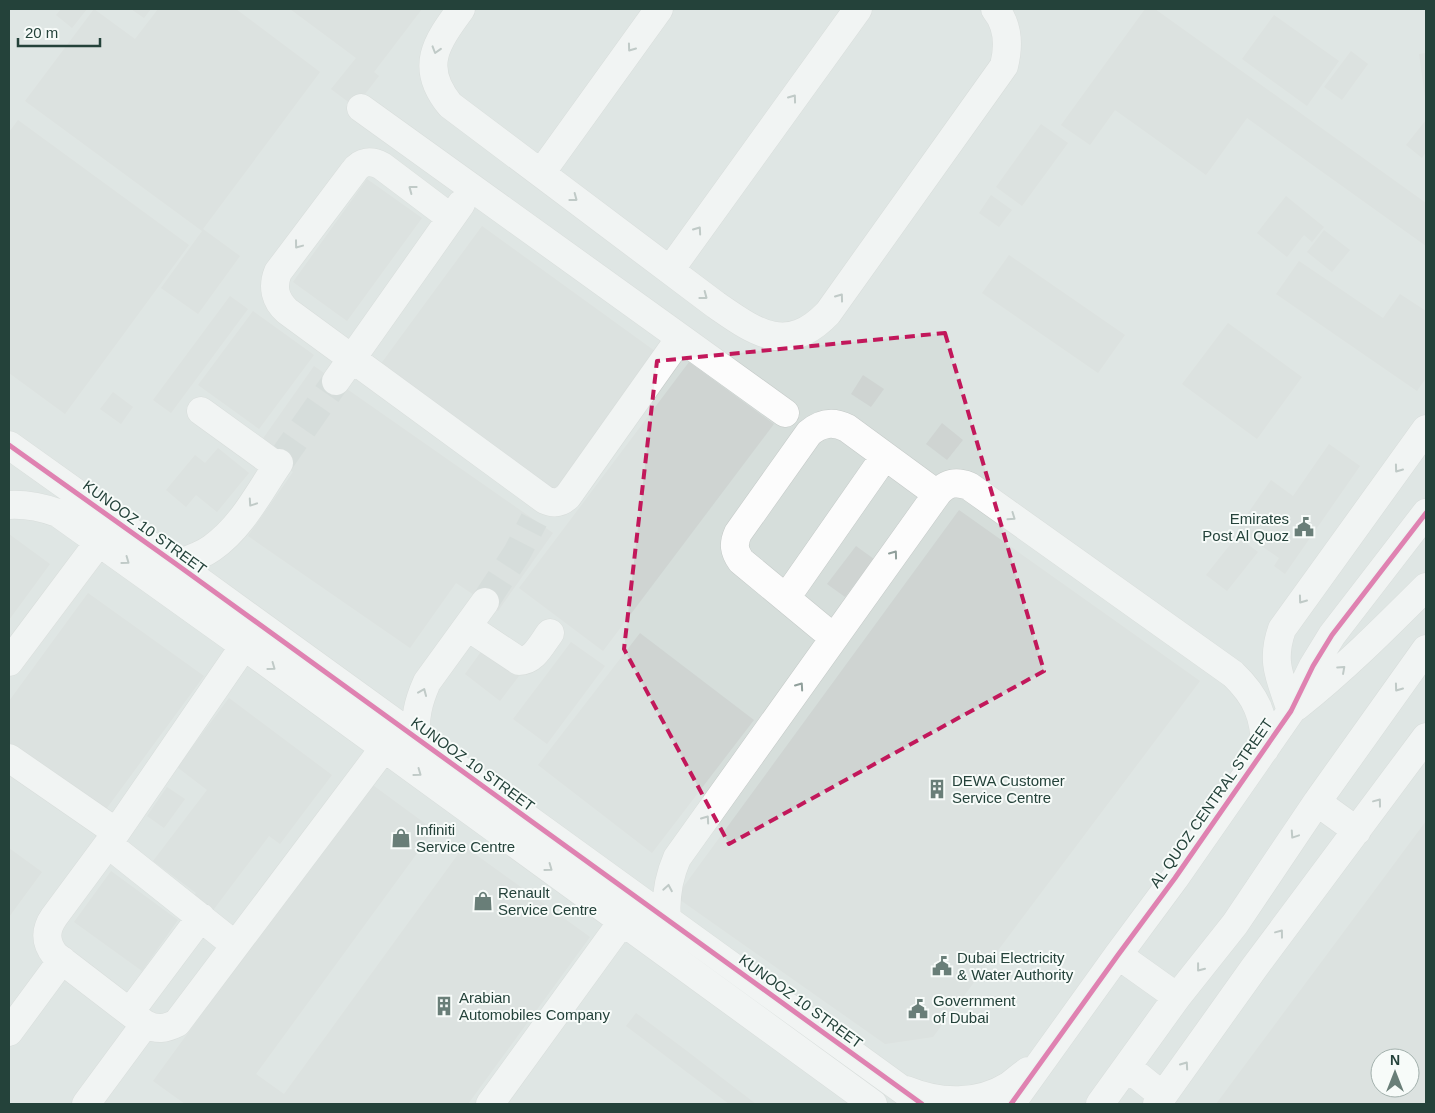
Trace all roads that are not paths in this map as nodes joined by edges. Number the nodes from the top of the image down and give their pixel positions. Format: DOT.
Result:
graph roads {
  1 [pos="461,9"];
  2 [pos="659,9"];
  3 [pos="858,9"];
  4 [pos="995,9"];
  5 [pos="361,108"];
  6 [pos="541,173"];
  7 [pos="472,188"];
  8 [pos="451,218"];
  9 [pos="670,270"];
  10 [pos="680,338"];
  11 [pos="351,359"];
  12 [pos="336,381"];
  13 [pos="201,411"];
  14 [pos="785,413"];
  15 [pos="1426,429"];
  16 [pos="9,445"];
  17 [pos="884,456"];
  18 [pos="937,494"];
  19 [pos="9,505"];
  20 [pos="1426,513"];
  21 [pos="100,542"];
  22 [pos="176,564"];
  23 [pos="1426,587"];
  24 [pos="786,598"];
  25 [pos="485,602"];
  26 [pos="468,627"];
  27 [pos="550,633"];
  28 [pos="834,638"];
  29 [pos="244,646"];
  30 [pos="1426,649"];
  31 [pos="9,662"];
  32 [pos="1291,711"];
  33 [pos="1426,737"];
  34 [pos="417,740"];
  35 [pos="384,748"];
  36 [pos="1265,749"];
  37 [pos="9,758"];
  38 [pos="1316,802"];
  39 [pos="1357,831"];
  40 [pos="112,838"];
  41 [pos="201,917"];
  42 [pos="667,919"];
  43 [pos="622,922"];
  44 [pos="235,944"];
  45 [pos="1118,955"];
  46 [pos="62,960"];
  47 [pos="1177,997"];
  48 [pos="138,1018"];
  49 [pos="9,1032"];
  50 [pos="1042,1062"];
  51 [pos="1127,1067"];
  52 [pos="900,1088"];
  53 [pos="1160,1100"];
  54 [pos="86,1104"];
  55 [pos="490,1104"];
  56 [pos="873,1104"];
  57 [pos="922,1104"];
  58 [pos="1011,1104"];
  59 [pos="1100,1104"];
  1 -- 6 [label="street, one-way"];
  2 -- 6 [label="street, one-way"];
  9 -- 3 [label="street, one-way"];
  9 -- 4 [label="street, one-way"];
  5 -- 7 [label="street"];
  6 -- 9 [label="street, one-way"];
  7 -- 8 [label="street"];
  7 -- 10 [label="street"];
  8 -- 11 [label="street"];
  8 -- 11 [label="street, one-way"];
  10 -- 11 [label="street"];
  10 -- 14 [label="street"];
  11 -- 12 [label="street"];
  13 -- 22 [label="street, one-way"];
  15 -- 32 [label="street, one-way"];
  16 -- 22 [label="street, KUNOOZ 10 STREET"];
  17 -- 18 [label="street"];
  17 -- 24 [label="street"];
  17 -- 24 [label="street"];
  28 -- 18 [label="street, one-way"];
  18 -- 36 [label="street, one-way"];
  19 -- 21 [label="street"];
  20 -- 32 [label="street, AL QUOZ CENTRAL STREET"];
  21 -- 29 [label="street, one-way"];
  21 -- 31 [label="street"];
  22 -- 34 [label="street, KUNOOZ 10 STREET"];
  32 -- 23 [label="street, AL QUOZ CENTRAL STREET, one-way"];
  24 -- 28 [label="street"];
  25 -- 26 [label="street"];
  26 -- 27 [label="street"];
  34 -- 26 [label="street, one-way"];
  42 -- 28 [label="street, one-way"];
  29 -- 35 [label="street, one-way"];
  29 -- 40 [label="street"];
  30 -- 38 [label="street, one-way"];
  32 -- 36 [label="street, AL QUOZ CENTRAL STREET"];
  39 -- 33 [label="street, one-way"];
  34 -- 42 [label="street, KUNOOZ 10 STREET"];
  35 -- 43 [label="street, one-way"];
  35 -- 44 [label="street"];
  36 -- 45 [label="street, AL QUOZ CENTRAL STREET"];
  37 -- 40 [label="street"];
  38 -- 39 [label="street"];
  38 -- 47 [label="street, one-way"];
  53 -- 39 [label="street, one-way"];
  40 -- 41 [label="street"];
  40 -- 46 [label="street"];
  41 -- 44 [label="street"];
  41 -- 48 [label="street"];
  42 -- 52 [label="street, KUNOOZ 10 STREET"];
  43 -- 55 [label="street"];
  43 -- 56 [label="street"];
  44 -- 48 [label="street"];
  45 -- 47 [label="street"];
  45 -- 50 [label="street, AL QUOZ CENTRAL STREET"];
  46 -- 48 [label="street"];
  46 -- 49 [label="street"];
  47 -- 51 [label="street"];
  48 -- 54 [label="street"];
  50 -- 52 [label="street"];
  50 -- 58 [label="street, AL QUOZ CENTRAL STREET"];
  51 -- 53 [label="street"];
  51 -- 59 [label="street"];
  52 -- 57 [label="street, KUNOOZ 10 STREET"];
}
